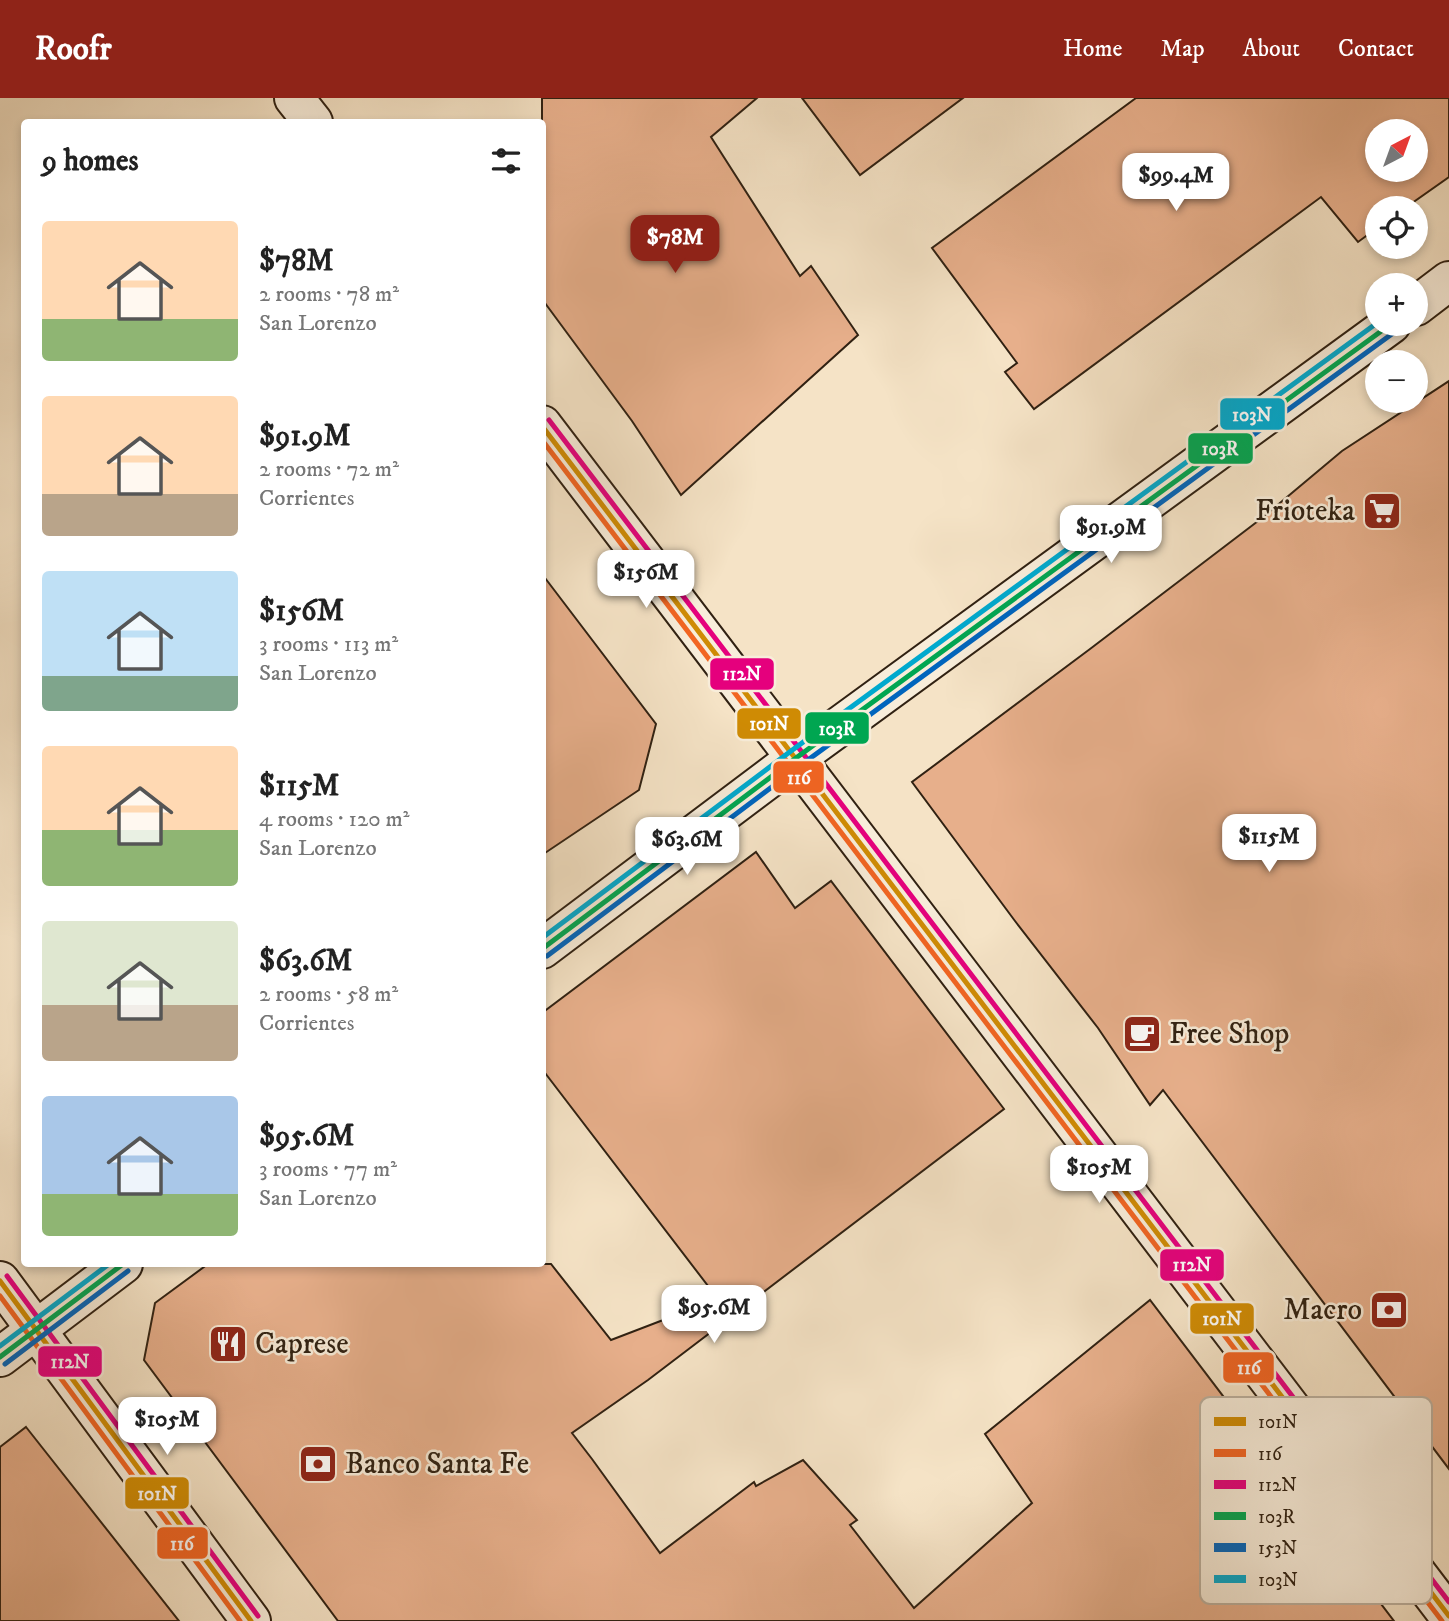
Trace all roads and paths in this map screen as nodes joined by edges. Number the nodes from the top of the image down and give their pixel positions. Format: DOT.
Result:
graph roads {
  1 [pos="294,98"];
  2 [pos="311,119"];
  3 [pos="1449,281"];
  4 [pos="1428,297"];
  5 [pos="1375,336"];
  6 [pos="546,430"];
  7 [pos="796,758"];
  8 [pos="546,946"];
  9 [pos="119,1267"];
  10 [pos="0,1281"];
  11 [pos="36,1329"];
  12 [pos="0,1357"];
  13 [pos="1282,1397"];
  14 [pos="1432,1594"];
  15 [pos="1449,1616"];
  16 [pos="251,1621"];
  1 -- 2 [label="main road"];
  3 -- 4 [label="main road"];
  5 -- 7 [label="main road"];
  6 -- 7 [label="main road"];
  7 -- 8 [label="main road"];
  7 -- 13 [label="main road"];
  9 -- 11 [label="main road"];
  10 -- 11 [label="main road"];
  11 -- 12 [label="main road"];
  11 -- 16 [label="main road"];
  14 -- 15 [label="main road"];
}
